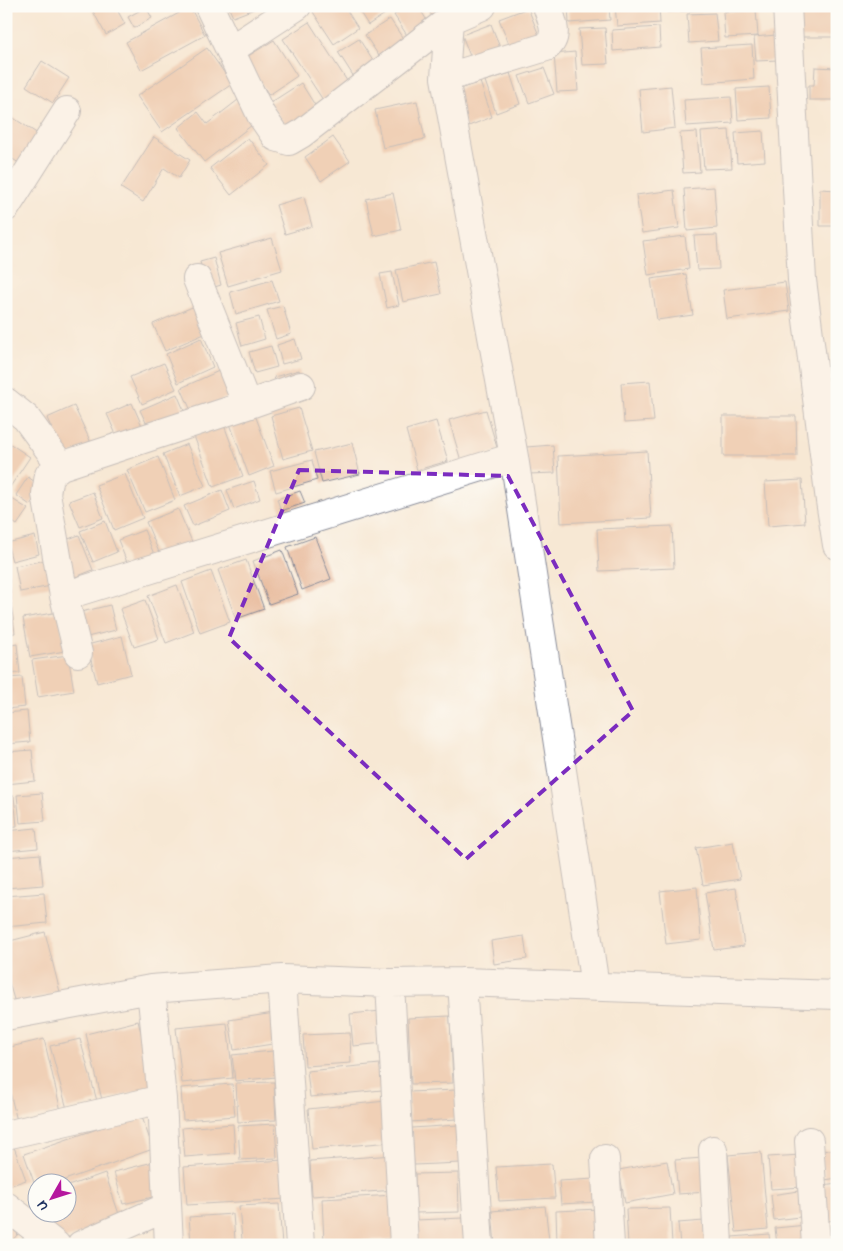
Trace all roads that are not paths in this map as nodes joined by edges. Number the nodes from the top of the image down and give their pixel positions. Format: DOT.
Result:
graph roads {
  1 [pos="209,6"];
  2 [pos="298,6"];
  3 [pos="482,6"];
  4 [pos="547,6"];
  5 [pos="787,6"];
  6 [pos="449,20"];
  7 [pos="230,50"];
  8 [pos="445,78"];
  9 [pos="67,111"];
  10 [pos="6,207"];
  11 [pos="197,279"];
  12 [pos="301,386"];
  13 [pos="6,402"];
  14 [pos="247,405"];
  15 [pos="514,457"];
  16 [pos="60,466"];
  17 [pos="837,545"];
  18 [pos="64,596"];
  19 [pos="78,653"];
  20 [pos="282,979"];
  21 [pos="462,982"];
  22 [pos="390,984"];
  23 [pos="595,986"];
  24 [pos="151,990"];
  25 [pos="837,995"];
  26 [pos="6,1016"];
  27 [pos="162,1099"];
  28 [pos="6,1135"];
  29 [pos="809,1141"];
  30 [pos="713,1150"];
  31 [pos="604,1159"];
  32 [pos="6,1206"];
  33 [pos="167,1207"];
  34 [pos="56,1245"];
  35 [pos="81,1245"];
  36 [pos="169,1245"];
  37 [pos="300,1245"];
  38 [pos="404,1245"];
  39 [pos="479,1245"];
  40 [pos="610,1245"];
  41 [pos="718,1245"];
  42 [pos="816,1245"];
  1 -- 7 [label="street"];
  2 -- 7 [label="street"];
  3 -- 6 [label="street"];
  4 -- 8 [label="street"];
  5 -- 17 [label="street"];
  6 -- 7 [label="street"];
  6 -- 8 [label="street"];
  8 -- 15 [label="street"];
  9 -- 10 [label="street"];
  11 -- 14 [label="street"];
  12 -- 14 [label="street"];
  13 -- 16 [label="street"];
  14 -- 16 [label="street"];
  15 -- 18 [label="street"];
  15 -- 23 [label="street"];
  16 -- 18 [label="street"];
  18 -- 19 [label="street"];
  20 -- 22 [label="street"];
  20 -- 24 [label="street"];
  20 -- 37 [label="street"];
  21 -- 22 [label="street"];
  21 -- 23 [label="street"];
  21 -- 39 [label="street"];
  22 -- 38 [label="street"];
  23 -- 25 [label="street"];
  24 -- 26 [label="street"];
  24 -- 27 [label="street"];
  27 -- 28 [label="street"];
  27 -- 33 [label="street"];
  29 -- 42 [label="street"];
  30 -- 41 [label="street"];
  31 -- 40 [label="street"];
  32 -- 34 [label="street"];
  33 -- 35 [label="street"];
  33 -- 36 [label="street"];
}
